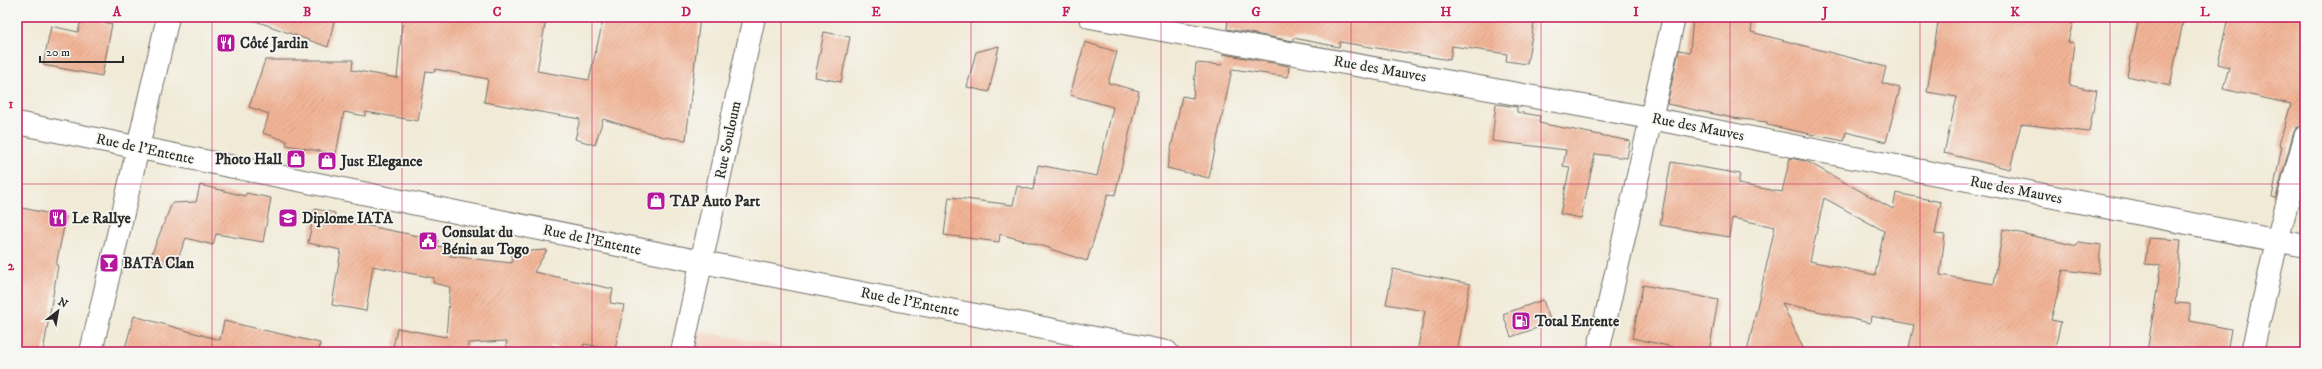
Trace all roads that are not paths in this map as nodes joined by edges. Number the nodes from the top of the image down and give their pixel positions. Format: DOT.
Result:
graph roads {
  1 [pos="168,17"];
  2 [pos="754,17"];
  3 [pos="1090,17"];
  4 [pos="1674,17"];
  5 [pos="1650,118"];
  6 [pos="17,123"];
  7 [pos="2305,137"];
  8 [pos="138,147"];
  9 [pos="2277,240"];
  10 [pos="2305,246"];
  11 [pos="702,262"];
  12 [pos="91,352"];
  13 [pos="682,352"];
  14 [pos="1167,352"];
  15 [pos="1598,352"];
  16 [pos="2252,352"];
  1 -- 8 [label="street"];
  2 -- 11 [label="street, Rue Souloum"];
  3 -- 5 [label="street, Rue des Mauves"];
  4 -- 5 [label="street"];
  5 -- 9 [label="street, Rue des Mauves"];
  5 -- 15 [label="street"];
  6 -- 8 [label="street, Rue de l'Entente"];
  7 -- 9 [label="street"];
  8 -- 11 [label="street, Rue de l'Entente"];
  8 -- 12 [label="street"];
  9 -- 10 [label="street, Rue des Mauves"];
  9 -- 16 [label="street"];
  11 -- 13 [label="street, Rue Souloum"];
  11 -- 14 [label="street, Rue de l'Entente"];
}
